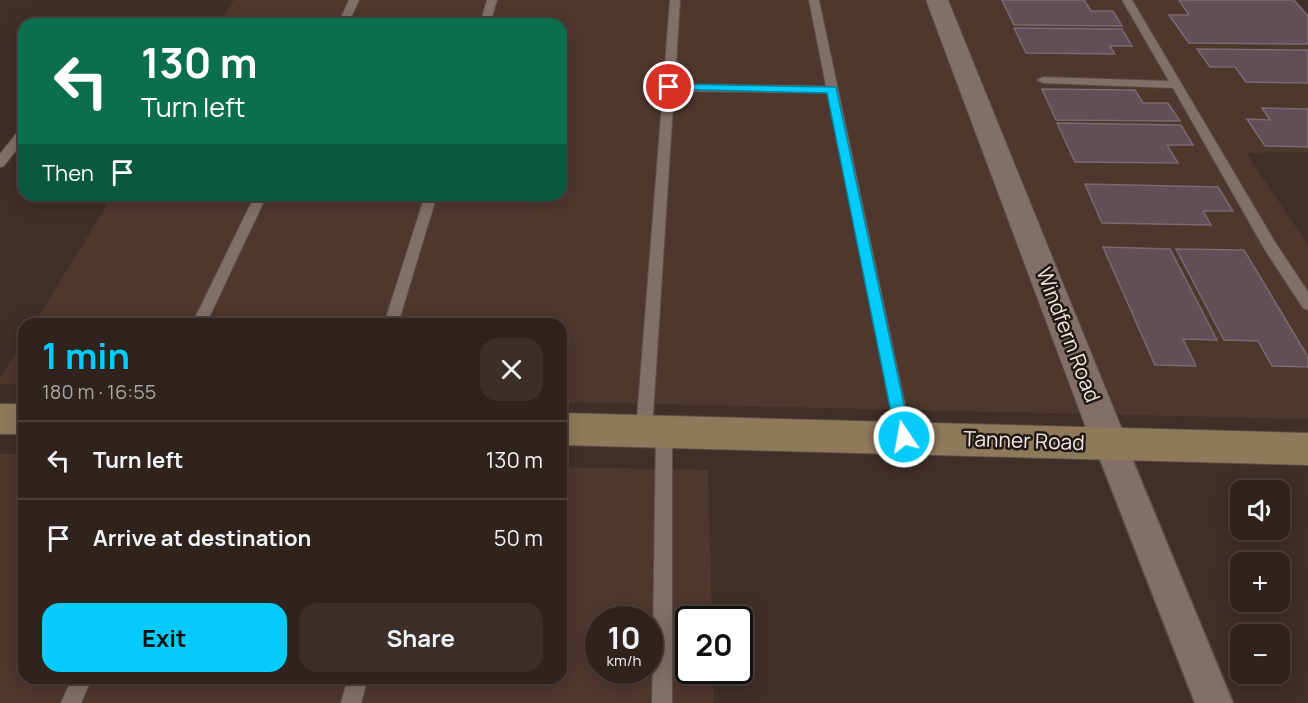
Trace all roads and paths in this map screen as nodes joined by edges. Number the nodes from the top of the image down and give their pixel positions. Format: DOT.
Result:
graph roads {
  1 [pos="354,0"];
  2 [pos="492,0"];
  3 [pos="675,0"];
  4 [pos="814,0"];
  5 [pos="937,0"];
  6 [pos="1127,0"];
  7 [pos="346,18"];
  8 [pos="487,18"];
  9 [pos="1043,80"];
  10 [pos="1177,85"];
  11 [pos="669,87"];
  12 [pos="832,90"];
  13 [pos="18,140"];
  14 [pos="0,163"];
  15 [pos="258,201"];
  16 [pos="429,201"];
  17 [pos="1308,304"];
  18 [pos="202,318"];
  19 [pos="393,318"];
  20 [pos="0,419"];
  21 [pos="18,419"];
  22 [pos="567,429"];
  23 [pos="654,432"];
  24 [pos="904,437"];
  25 [pos="1110,444"];
  26 [pos="1308,449"];
  27 [pos="79,684"];
  28 [pos="356,684"];
  29 [pos="71,703"];
  30 [pos="351,703"];
  31 [pos="662,703"];
  32 [pos="1214,703"];
  1 -- 7 [label="lane"];
  2 -- 8 [label="lane"];
  3 -- 11 [label="lane"];
  4 -- 12 [label="lane"];
  5 -- 25 [label="street, Windfern Road"];
  6 -- 10 [label="lane"];
  9 -- 10 [label="lane"];
  10 -- 17 [label="lane"];
  11 -- 12 [label="lane"];
  11 -- 23 [label="lane"];
  12 -- 24 [label="lane"];
  13 -- 14 [label="lane"];
  15 -- 18 [label="lane"];
  16 -- 19 [label="lane"];
  20 -- 21 [label="main road"];
  22 -- 23 [label="main road, Tanner Road"];
  23 -- 24 [label="main road, Tanner Road"];
  23 -- 31 [label="lane"];
  24 -- 25 [label="main road, Tanner Road"];
  25 -- 26 [label="main road, Tanner Road"];
  25 -- 32 [label="street, Windfern Road"];
  27 -- 29 [label="lane"];
  28 -- 30 [label="lane"];
}
